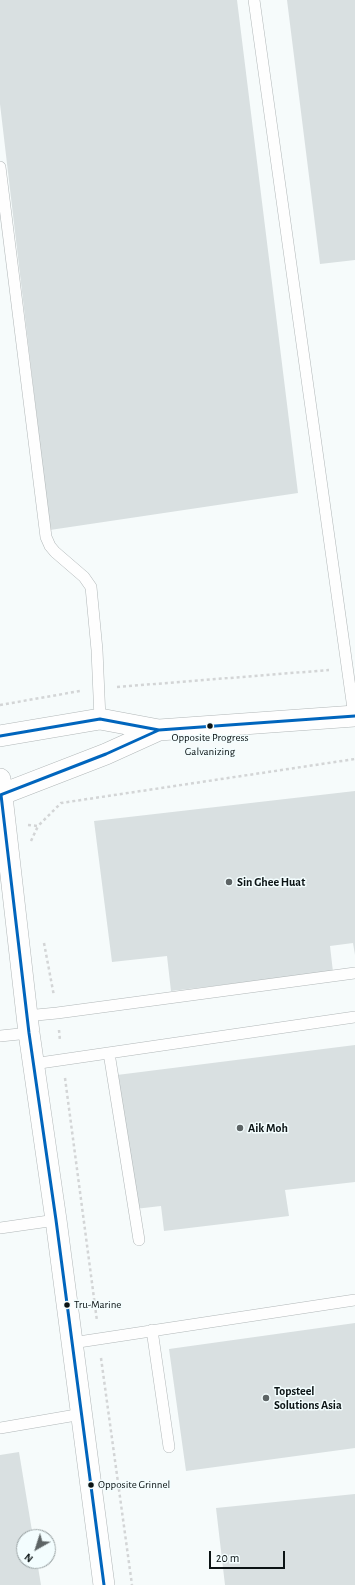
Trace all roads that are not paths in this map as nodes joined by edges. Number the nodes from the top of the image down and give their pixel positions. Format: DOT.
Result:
graph roads {
  1 [pos="254,0"];
  2 [pos="0,167"];
  3 [pos="355,716"];
  4 [pos="100,719"];
  5 [pos="159,730"];
  6 [pos="0,736"];
  7 [pos="0,790"];
  8 [pos="355,973"];
  9 [pos="355,1017"];
  10 [pos="27,1024"];
  11 [pos="0,1036"];
  12 [pos="109,1053"];
  13 [pos="33,1064"];
  14 [pos="56,1220"];
  15 [pos="0,1228"];
  16 [pos="139,1240"];
  17 [pos="355,1300"];
  18 [pos="152,1330"];
  19 [pos="72,1343"];
  20 [pos="82,1414"];
  21 [pos="0,1428"];
  22 [pos="169,1447"];
  23 [pos="104,1585"];
  1 -- 3 [label="lane"];
  2 -- 4 [label="lane"];
  3 -- 5 [label="street"];
  4 -- 5 [label="street"];
  4 -- 6 [label="street"];
  5 -- 7 [label="street"];
  7 -- 10 [label="street"];
  8 -- 10 [label="lane"];
  9 -- 12 [label="lane"];
  10 -- 11 [label="lane"];
  10 -- 13 [label="street"];
  12 -- 13 [label="lane"];
  12 -- 16 [label="lane"];
  13 -- 14 [label="street"];
  14 -- 15 [label="lane"];
  14 -- 19 [label="street"];
  17 -- 18 [label="lane"];
  18 -- 19 [label="lane"];
  18 -- 22 [label="lane"];
  19 -- 20 [label="street"];
  20 -- 21 [label="lane"];
  20 -- 23 [label="street"];
}
